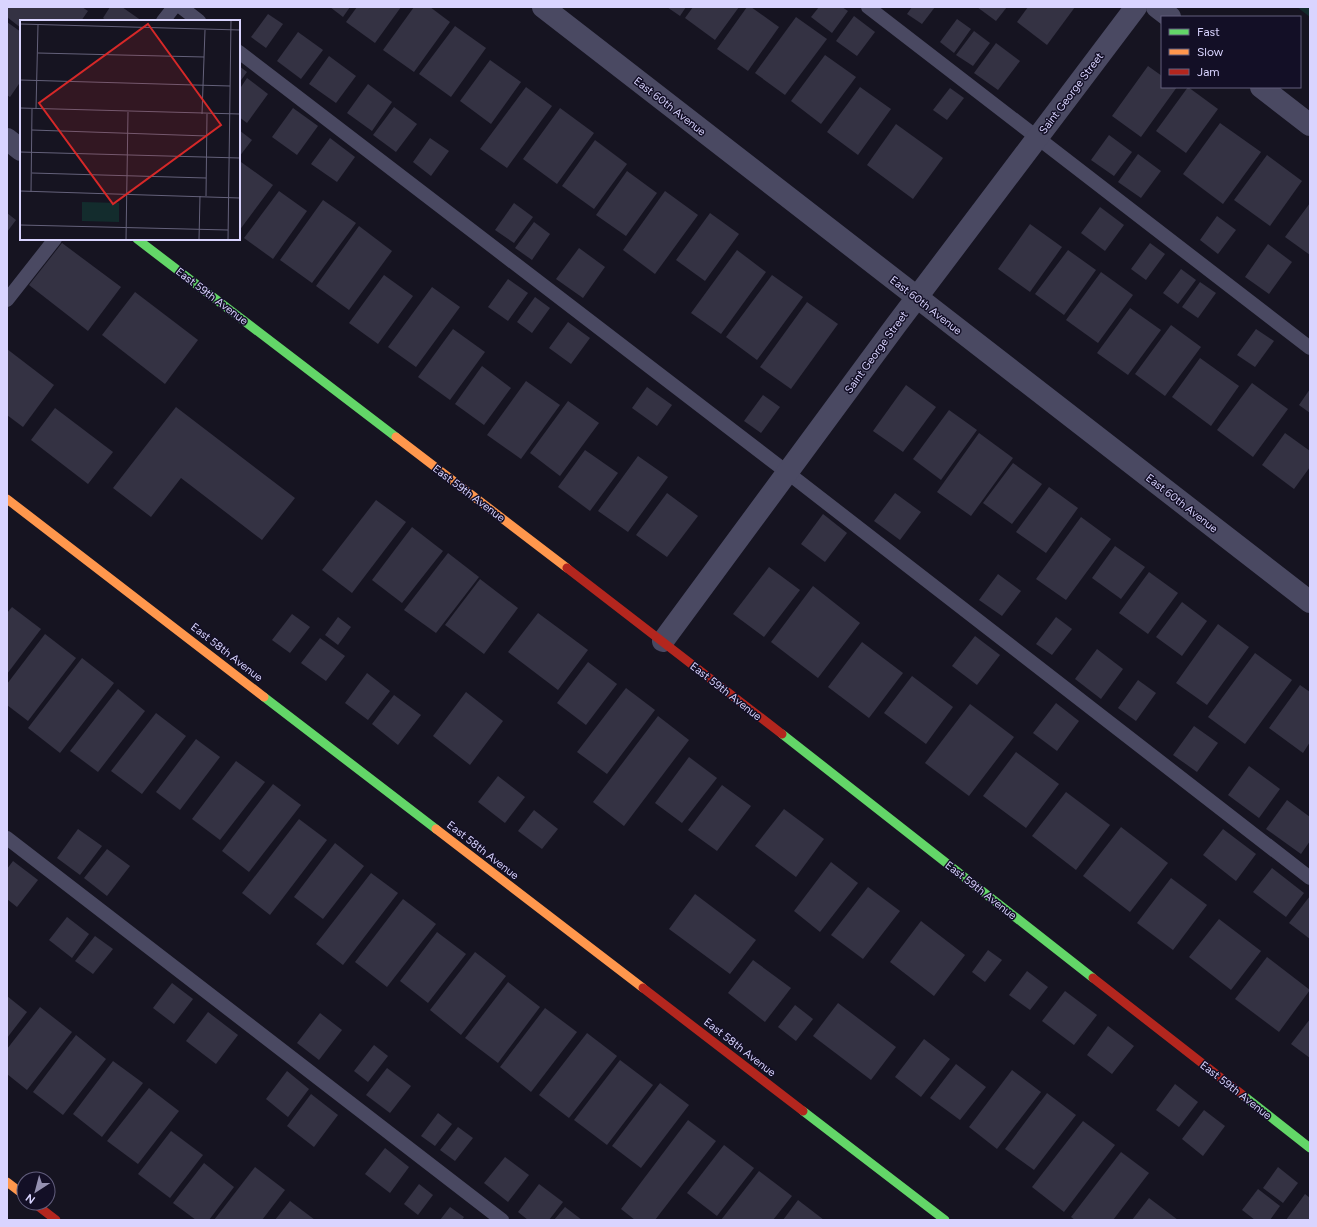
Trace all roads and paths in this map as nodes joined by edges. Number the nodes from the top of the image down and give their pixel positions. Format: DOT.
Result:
graph roads {
  1 [pos="174,7"];
  2 [pos="181,7"];
  3 [pos="543,7"];
  4 [pos="868,7"];
  5 [pos="1136,7"];
  6 [pos="1157,7"];
  7 [pos="1169,16"];
  8 [pos="164,20"];
  9 [pos="198,20"];
  10 [pos="240,53"];
  11 [pos="1262,88"];
  12 [pos="1310,125"];
  13 [pos="1037,137"];
  14 [pos="7,139"];
  15 [pos="20,149"];
  16 [pos="54,240"];
  17 [pos="138,240"];
  18 [pos="917,298"];
  19 [pos="7,300"];
  20 [pos="1310,348"];
  21 [pos="788,473"];
  22 [pos="7,499"];
  23 [pos="1310,602"];
  24 [pos="663,642"];
  25 [pos="7,838"];
  26 [pos="1310,878"];
  27 [pos="1310,1148"];
  28 [pos="7,1182"];
  29 [pos="16,1189"];
  30 [pos="44,1211"];
  31 [pos="56,1220"];
  32 [pos="502,1220"];
  33 [pos="945,1220"];
  1 -- 8 [label="lane"];
  2 -- 9 [label="lane"];
  3 -- 18 [label="street, East 60th Avenue"];
  4 -- 13 [label="lane"];
  5 -- 13 [label="street, Saint George Street"];
  6 -- 7 [label="street"];
  10 -- 21 [label="lane"];
  11 -- 12 [label="street"];
  13 -- 18 [label="street, Saint George Street"];
  13 -- 20 [label="lane"];
  14 -- 15 [label="street"];
  16 -- 19 [label="lane"];
  17 -- 24 [label="street, East 59th Avenue"];
  18 -- 21 [label="street, Saint George Street"];
  18 -- 23 [label="street, East 60th Avenue"];
  21 -- 24 [label="street, Saint George Street"];
  21 -- 26 [label="lane"];
  22 -- 33 [label="street, East 58th Avenue"];
  24 -- 27 [label="street, East 59th Avenue"];
  25 -- 32 [label="lane"];
  28 -- 29 [label="street"];
  30 -- 31 [label="street"];
}
